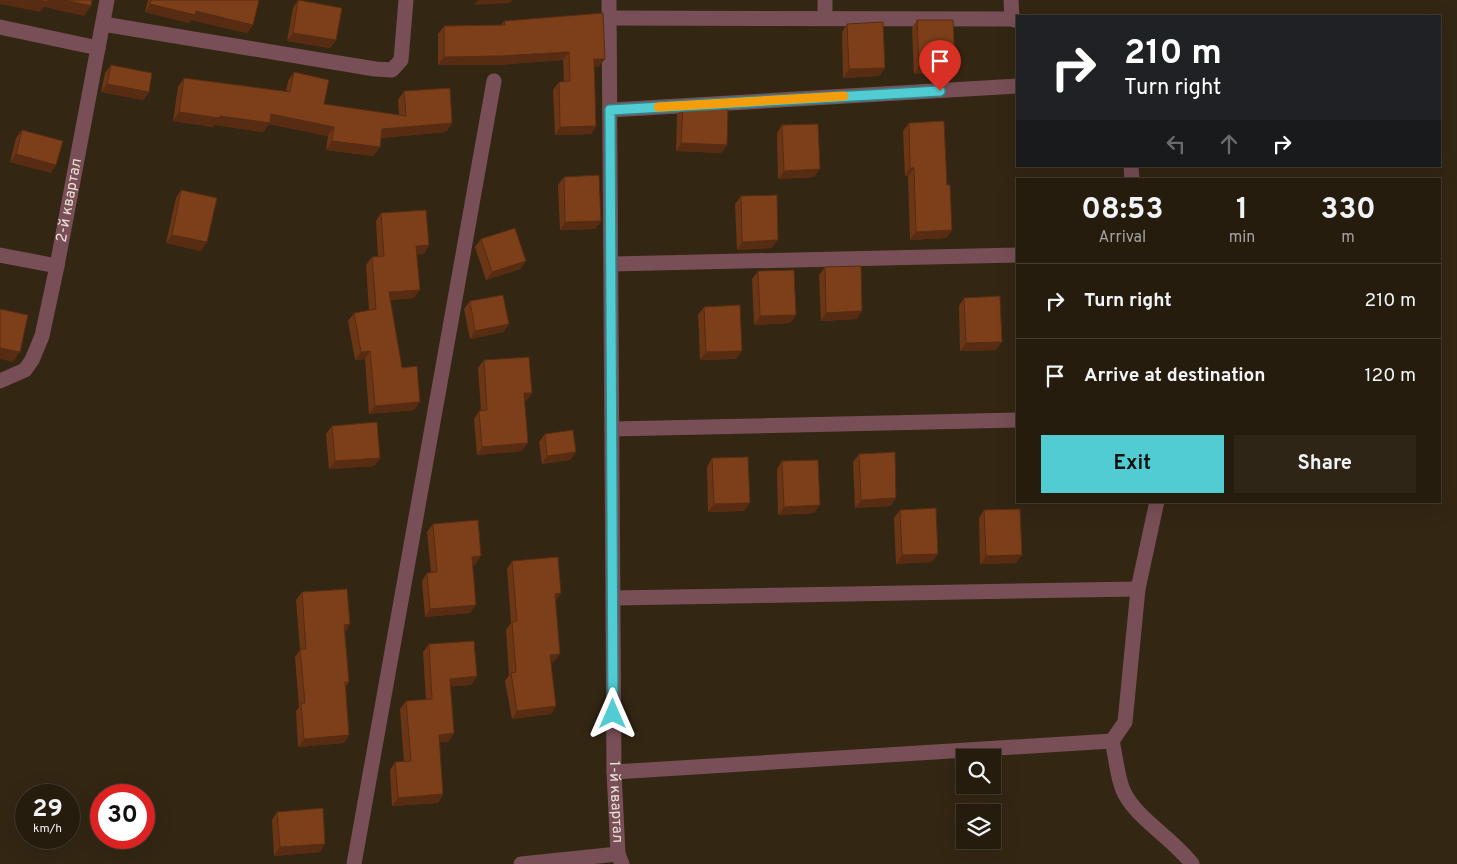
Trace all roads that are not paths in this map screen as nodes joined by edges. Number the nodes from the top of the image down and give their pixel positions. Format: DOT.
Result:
graph roads {
  1 [pos="107,0"];
  2 [pos="406,0"];
  3 [pos="609,0"];
  4 [pos="825,0"];
  5 [pos="1011,0"];
  6 [pos="610,18"];
  7 [pos="825,18"];
  8 [pos="1015,20"];
  9 [pos="102,24"];
  10 [pos="0,27"];
  11 [pos="98,48"];
  12 [pos="494,81"];
  13 [pos="1016,86"];
  14 [pos="610,110"];
  15 [pos="0,255"];
  16 [pos="1016,255"];
  17 [pos="611,264"];
  18 [pos="57,266"];
  19 [pos="0,380"];
  20 [pos="1016,420"];
  21 [pos="612,429"];
  22 [pos="1157,503"];
  23 [pos="1138,589"];
  24 [pos="613,598"];
  25 [pos="1112,741"];
  26 [pos="614,772"];
  27 [pos="620,859"];
  28 [pos="354,864"];
  29 [pos="521,864"];
  30 [pos="1192,864"];
  1 -- 9 [label="street, 2-й квартал"];
  2 -- 9 [label="street"];
  3 -- 6 [label="street, 1-й квартал"];
  4 -- 7 [label="street"];
  5 -- 8 [label="street"];
  6 -- 7 [label="street"];
  6 -- 14 [label="street, 1-й квартал"];
  7 -- 8 [label="street"];
  9 -- 11 [label="street, 2-й квартал"];
  10 -- 11 [label="street"];
  11 -- 18 [label="street, 2-й квартал"];
  12 -- 28 [label="street"];
  13 -- 14 [label="street"];
  14 -- 17 [label="street, 1-й квартал"];
  15 -- 18 [label="street"];
  16 -- 17 [label="street"];
  17 -- 21 [label="street, 1-й квартал"];
  18 -- 19 [label="street, 2-й квартал"];
  20 -- 21 [label="street"];
  21 -- 24 [label="street, 1-й квартал"];
  22 -- 23 [label="street"];
  23 -- 24 [label="street"];
  23 -- 25 [label="street"];
  24 -- 26 [label="street, 1-й квартал"];
  25 -- 26 [label="street"];
  25 -- 30 [label="street"];
  26 -- 27 [label="street, 1-й квартал"];
  27 -- 29 [label="street"];
}
